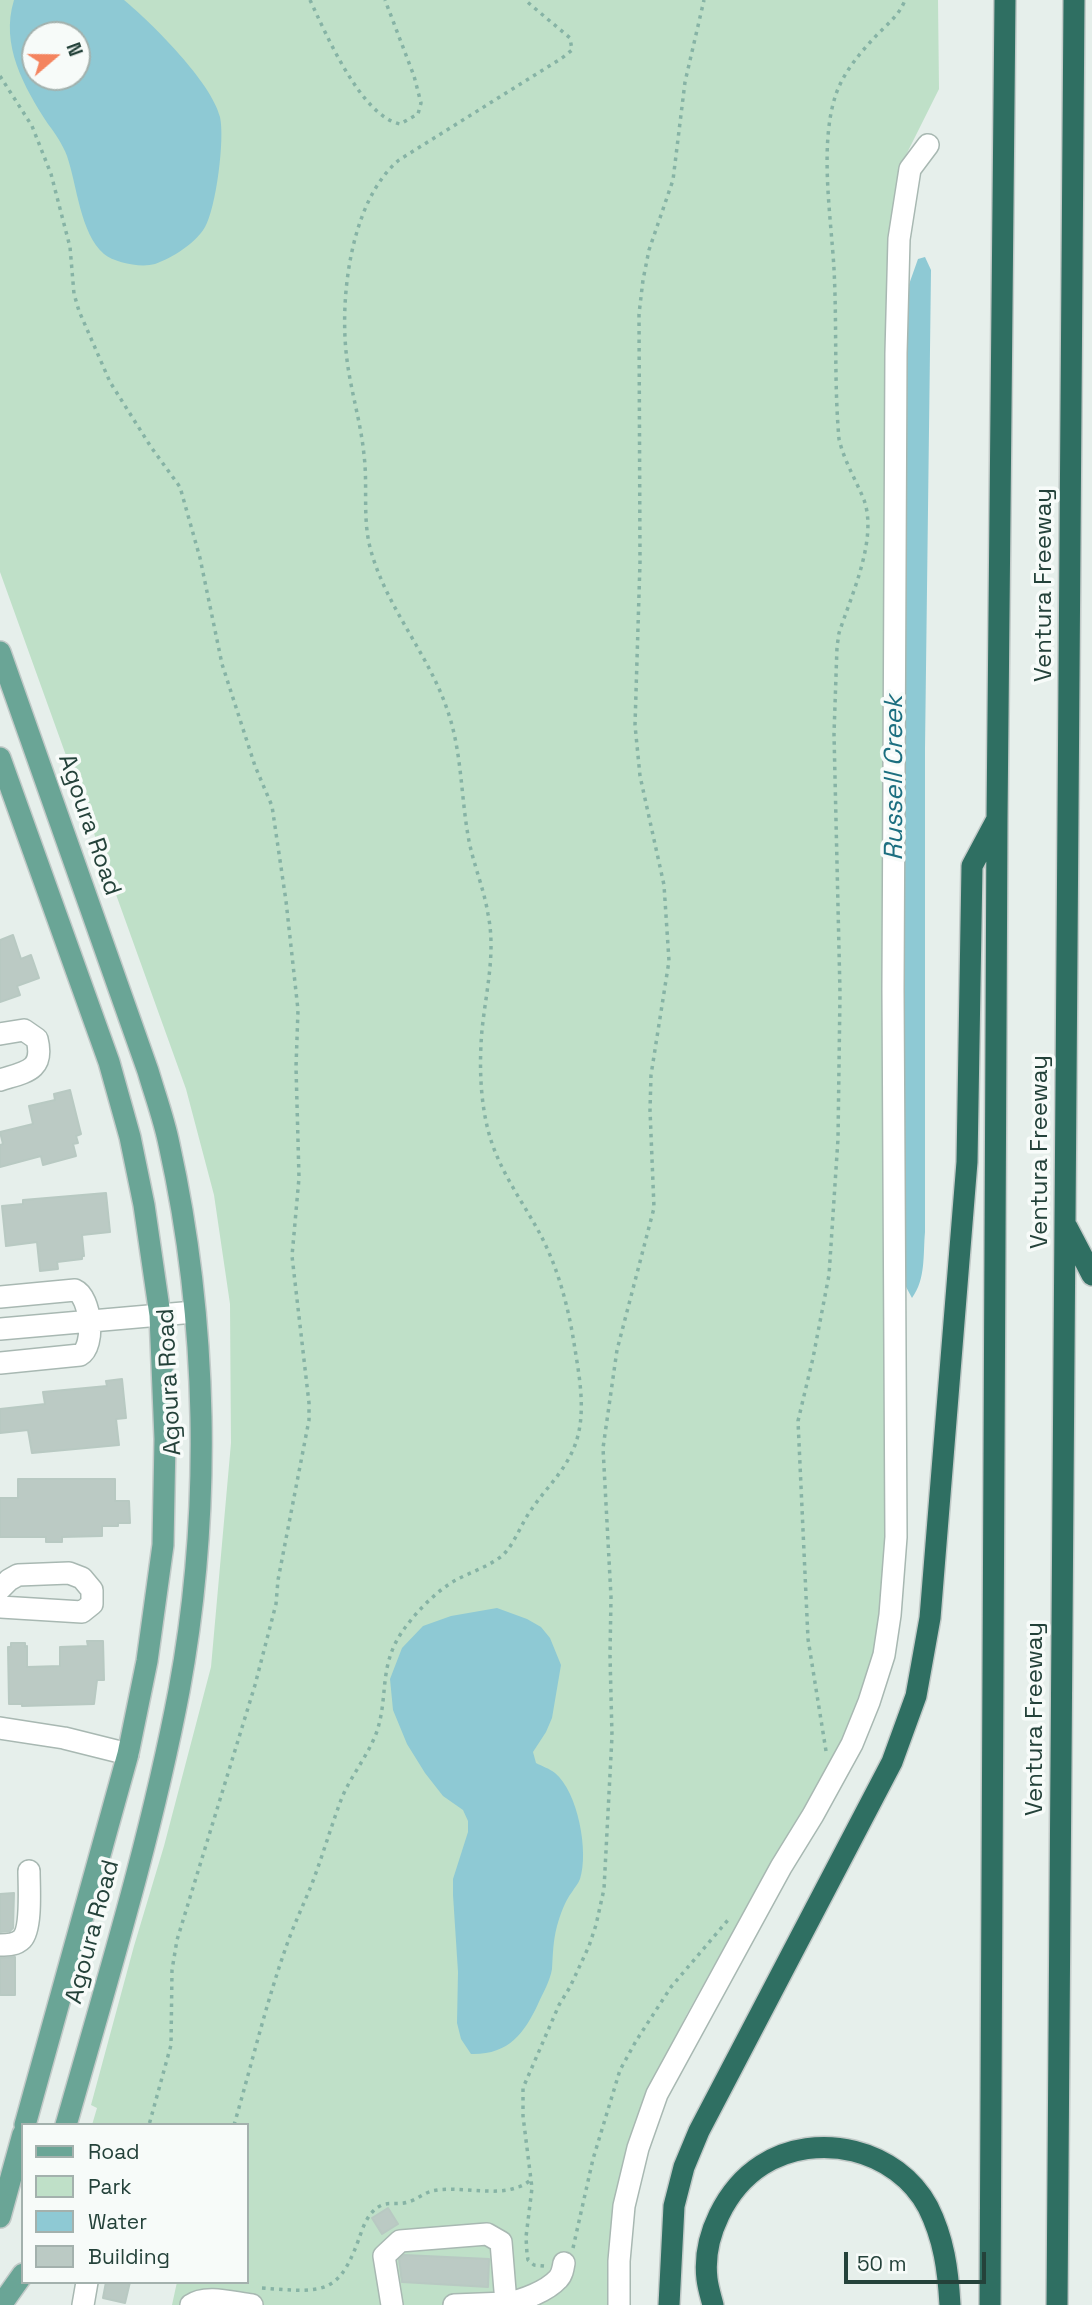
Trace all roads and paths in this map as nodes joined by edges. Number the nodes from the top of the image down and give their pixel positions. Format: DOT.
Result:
graph roads {
  1 [pos="310,0"];
  2 [pos="385,0"];
  3 [pos="524,0"];
  4 [pos="704,0"];
  5 [pos="905,0"];
  6 [pos="1004,0"];
  7 [pos="1074,0"];
  8 [pos="0,76"];
  9 [pos="928,145"];
  10 [pos="0,652"];
  11 [pos="0,758"];
  12 [pos="997,819"];
  13 [pos="0,1034"];
  14 [pos="0,1080"];
  15 [pos="1065,1225"];
  16 [pos="1092,1275"];
  17 [pos="0,1297"];
  18 [pos="194,1312"];
  19 [pos="160,1315"];
  20 [pos="89,1320"];
  21 [pos="0,1329"];
  22 [pos="0,1363"];
  23 [pos="0,1589"];
  24 [pos="0,1607"];
  25 [pos="0,1728"];
  26 [pos="128,1754"];
  27 [pos="826,1755"];
  28 [pos="164,1763"];
  29 [pos="29,1871"];
  30 [pos="730,1916"];
  31 [pos="0,1945"];
  32 [pos="26,2123"];
  33 [pos="67,2123"];
  34 [pos="150,2123"];
  35 [pos="235,2123"];
  36 [pos="21,2141"];
  37 [pos="0,2217"];
  38 [pos="564,2263"];
  39 [pos="21,2277"];
  40 [pos="87,2284"];
  41 [pos="224,2292"];
  42 [pos="1058,2299"];
  43 [pos="506,2303"];
  44 [pos="1,2305"];
  45 [pos="83,2305"];
  46 [pos="191,2305"];
  47 [pos="252,2305"];
  48 [pos="392,2305"];
  49 [pos="454,2305"];
  50 [pos="619,2305"];
  51 [pos="669,2305"];
  52 [pos="713,2305"];
  53 [pos="950,2305"];
  54 [pos="990,2305"];
  1 -- 2 [label="path"];
  3 -- 35 [label="path"];
  4 -- 38 [label="path"];
  5 -- 27 [label="path"];
  6 -- 12 [label="highway, Ventura Freeway"];
  7 -- 15 [label="highway, Ventura Freeway"];
  8 -- 34 [label="path"];
  9 -- 50 [label="street"];
  10 -- 18 [label="main road, Agoura Road"];
  11 -- 19 [label="main road, Agoura Road"];
  12 -- 51 [label="highway"];
  12 -- 54 [label="highway, Ventura Freeway"];
  13 -- 14 [label="street"];
  15 -- 16 [label="highway"];
  15 -- 42 [label="highway, Ventura Freeway"];
  17 -- 20 [label="street"];
  18 -- 19 [label="street"];
  18 -- 28 [label="main road, Agoura Road"];
  19 -- 20 [label="street"];
  19 -- 26 [label="main road, Agoura Road"];
  20 -- 21 [label="street"];
  20 -- 22 [label="street"];
  23 -- 24 [label="street"];
  25 -- 26 [label="street"];
  26 -- 28 [label="main road"];
  26 -- 32 [label="main road, Agoura Road"];
  28 -- 33 [label="main road, Agoura Road"];
  29 -- 31 [label="street"];
  30 -- 38 [label="path"];
  36 -- 37 [label="main road"];
  38 -- 43 [label="street"];
  39 -- 44 [label="main road"];
  40 -- 45 [label="street"];
  41 -- 46 [label="street"];
  41 -- 47 [label="street"];
  43 -- 48 [label="street"];
  43 -- 49 [label="street"];
  52 -- 53 [label="highway"];
}
